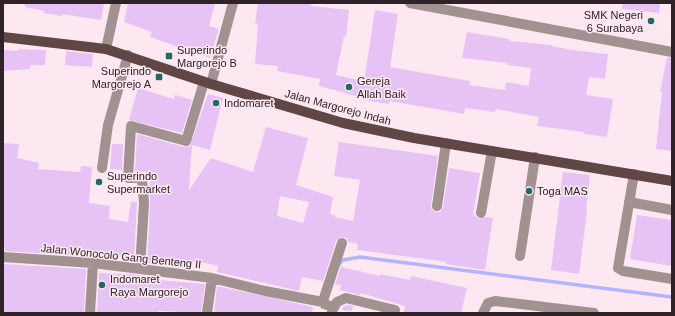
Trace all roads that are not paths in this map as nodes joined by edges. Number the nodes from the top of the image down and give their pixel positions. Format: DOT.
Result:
graph roads {
  1 [pos="116,3"];
  2 [pos="232,3"];
  3 [pos="410,3"];
  4 [pos="3,37"];
  5 [pos="106,49"];
  6 [pos="672,52"];
  7 [pos="128,55"];
  8 [pos="207,83"];
  9 [pos="446,143"];
  10 [pos="492,151"];
  11 [pos="535,157"];
  12 [pos="102,168"];
  13 [pos="634,174"];
  14 [pos="672,181"];
  15 [pos="629,202"];
  16 [pos="437,206"];
  17 [pos="672,210"];
  18 [pos="481,213"];
  19 [pos="342,243"];
  20 [pos="520,256"];
  21 [pos="3,257"];
  22 [pos="93,263"];
  23 [pos="140,269"];
  24 [pos="212,278"];
  25 [pos="672,279"];
  26 [pos="329,306"];
  27 [pos="395,310"];
  28 [pos="90,313"];
  29 [pos="207,313"];
  30 [pos="483,313"];
  31 [pos="589,313"];
  1 -- 5 [label="street"];
  2 -- 8 [label="street"];
  3 -- 6 [label="street"];
  4 -- 5 [label="main road, Jalan Margorejo Indah"];
  5 -- 7 [label="main road, Jalan Margorejo Indah"];
  7 -- 8 [label="main road, Jalan Margorejo Indah"];
  7 -- 12 [label="street"];
  8 -- 9 [label="main road, Jalan Margorejo Indah"];
  8 -- 23 [label="street"];
  9 -- 10 [label="main road, Jalan Margorejo Indah"];
  9 -- 16 [label="street"];
  10 -- 11 [label="main road, Jalan Margorejo Indah"];
  10 -- 18 [label="street"];
  11 -- 13 [label="main road, Jalan Margorejo Indah"];
  11 -- 20 [label="street"];
  13 -- 14 [label="main road, Jalan Margorejo Indah"];
  13 -- 15 [label="street"];
  15 -- 17 [label="street"];
  15 -- 25 [label="street"];
  19 -- 26 [label="street"];
  21 -- 22 [label="street, Jalan Wonocolo Gang Benteng II"];
  22 -- 23 [label="street, Jalan Wonocolo Gang Benteng II"];
  22 -- 28 [label="street"];
  23 -- 24 [label="street, Jalan Wonocolo Gang Benteng II"];
  24 -- 26 [label="street, Jalan Wonocolo Gang Benteng II"];
  24 -- 29 [label="street"];
  26 -- 27 [label="street"];
  30 -- 31 [label="street"];
}
